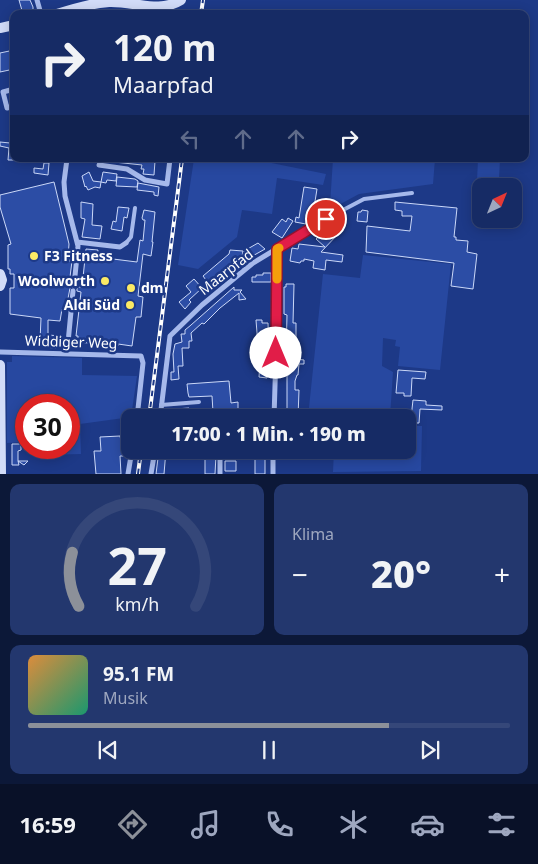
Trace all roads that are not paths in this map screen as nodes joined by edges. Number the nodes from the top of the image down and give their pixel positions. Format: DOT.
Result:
graph roads {
  1 [pos="181,0"];
  2 [pos="131,2"];
  3 [pos="86,3"];
  4 [pos="67,10"];
  5 [pos="10,90"];
  6 [pos="10,107"];
  7 [pos="67,162"];
  8 [pos="170,162"];
  9 [pos="99,165"];
  10 [pos="412,193"];
  11 [pos="135,208"];
  12 [pos="326,219"];
  13 [pos="77,242"];
  14 [pos="126,243"];
  15 [pos="277,249"];
  16 [pos="0,274"];
  17 [pos="0,286"];
  18 [pos="0,352"];
  19 [pos="67,353"];
  20 [pos="0,365"];
  21 [pos="199,402"];
  22 [pos="162,404"];
  23 [pos="138,409"];
  24 [pos="161,409"];
  25 [pos="274,409"];
  26 [pos="130,459"];
  27 [pos="154,459"];
  28 [pos="220,459"];
  29 [pos="273,459"];
  30 [pos="1,474"];
  31 [pos="128,474"];
  32 [pos="151,474"];
  33 [pos="220,474"];
  34 [pos="273,474"];
  1 -- 2 [label="street"];
  2 -- 3 [label="street"];
  3 -- 4 [label="street"];
  5 -- 6 [label="street"];
  7 -- 13 [label="street"];
  8 -- 9 [label="street"];
  10 -- 12 [label="lane, Maarpfad"];
  11 -- 14 [label="lane"];
  12 -- 15 [label="street, Maarpfad"];
  13 -- 14 [label="street"];
  13 -- 19 [label="street"];
  15 -- 22 [label="street, Maarpfad"];
  15 -- 25 [label="street"];
  16 -- 17 [label="street"];
  18 -- 19 [label="street, Widdiger Weg"];
  19 -- 23 [label="street, Widdiger Weg"];
  20 -- 30 [label="street"];
  21 -- 22 [label="lane"];
  22 -- 24 [label="street"];
  26 -- 31 [label="street"];
  27 -- 32 [label="street"];
  28 -- 33 [label="street"];
  29 -- 34 [label="street"];
}
